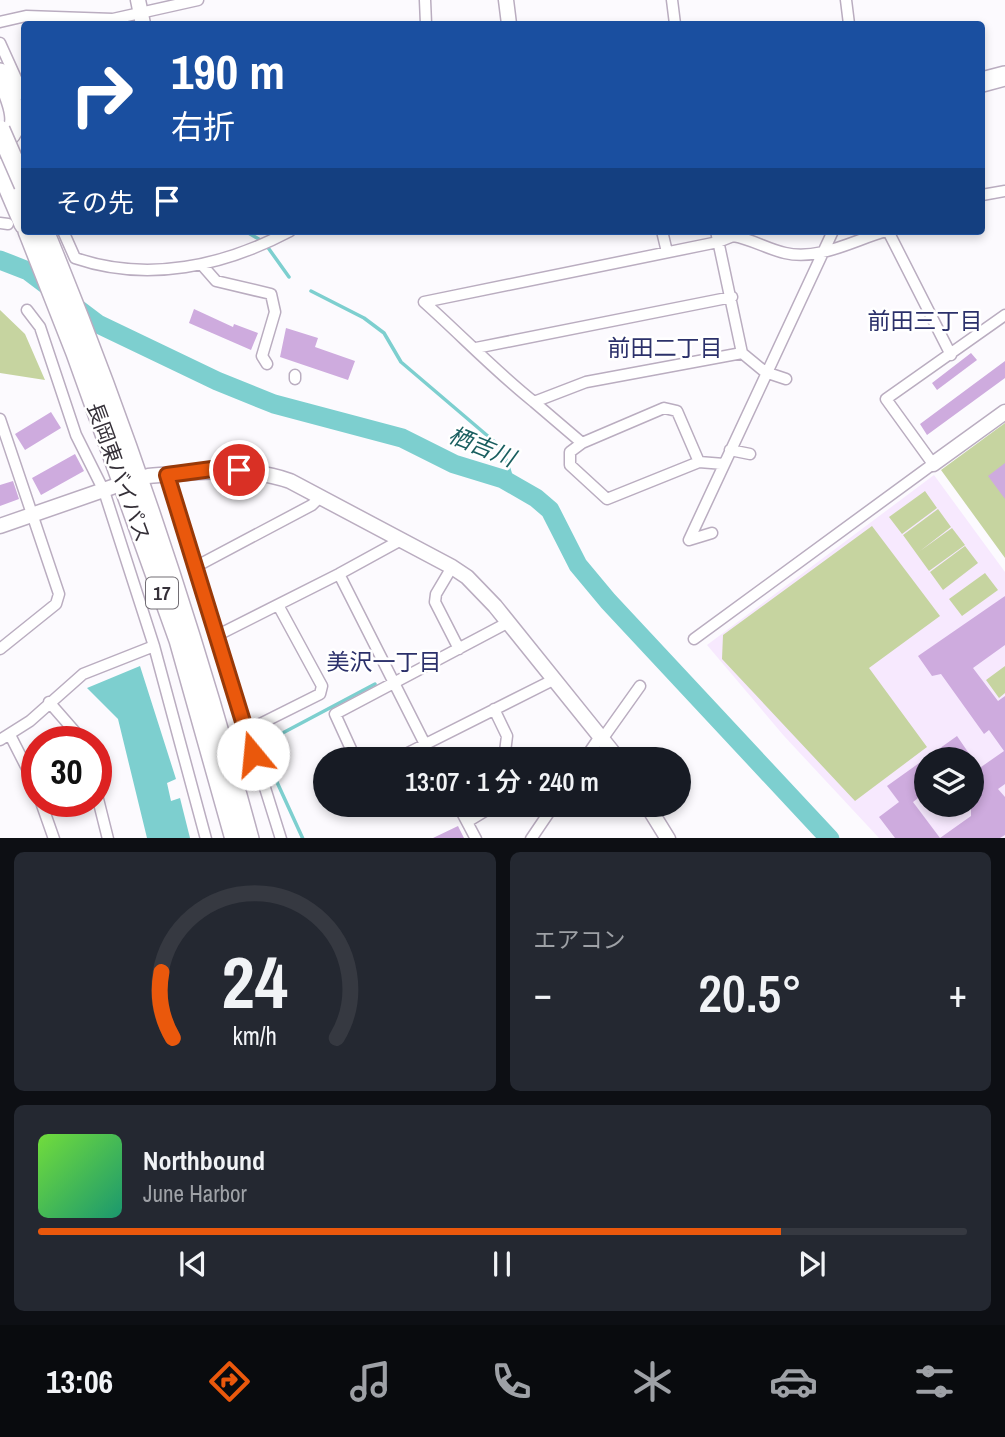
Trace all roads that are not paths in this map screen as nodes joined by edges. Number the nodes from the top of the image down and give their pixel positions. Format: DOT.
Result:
graph roads {
  1 [pos="198,0"];
  2 [pos="425,0"];
  3 [pos="507,0"];
  4 [pos="672,0"];
  5 [pos="846,0"];
  6 [pos="141,12"];
  7 [pos="426,21"];
  8 [pos="509,21"];
  9 [pos="675,21"];
  10 [pos="849,21"];
  11 [pos="0,22"];
  12 [pos="0,43"];
  13 [pos="0,71"];
  14 [pos="1005,76"];
  15 [pos="985,81"];
  16 [pos="21,88"];
  17 [pos="21,114"];
  18 [pos="0,130"];
  19 [pos="0,141"];
  20 [pos="0,148"];
  21 [pos="21,152"];
  22 [pos="0,168"];
  23 [pos="21,178"];
  24 [pos="1005,191"];
  25 [pos="985,194"];
  26 [pos="11,224"];
  27 [pos="30,235"];
  28 [pos="45,235"];
  29 [pos="65,235"];
  30 [pos="282,235"];
  31 [pos="663,235"];
  32 [pos="831,235"];
  33 [pos="875,235"];
  34 [pos="889,235"];
  35 [pos="717,237"];
  36 [pos="667,252"];
  37 [pos="824,252"];
  38 [pos="202,265"];
  39 [pos="732,297"];
  40 [pos="27,310"];
  41 [pos="1005,315"];
  42 [pos="475,348"];
  43 [pos="83,350"];
  44 [pos="742,353"];
  45 [pos="951,355"];
  46 [pos="267,364"];
  47 [pos="765,372"];
  48 [pos="786,379"];
  49 [pos="534,402"];
  50 [pos="1005,412"];
  51 [pos="0,419"];
  52 [pos="2,432"];
  53 [pos="582,443"];
  54 [pos="730,450"];
  55 [pos="751,454"];
  56 [pos="699,462"];
  57 [pos="724,464"];
  58 [pos="933,464"];
  59 [pos="167,475"];
  60 [pos="148,476"];
  61 [pos="110,488"];
  62 [pos="319,498"];
  63 [pos="33,514"];
  64 [pos="0,526"];
  65 [pos="712,533"];
  66 [pos="401,540"];
  67 [pos="197,566"];
  68 [pos="452,567"];
  69 [pos="339,574"];
  70 [pos="156,575"];
  71 [pos="278,606"];
  72 [pos="508,623"];
  73 [pos="216,636"];
  74 [pos="694,639"];
  75 [pos="154,646"];
  76 [pos="0,649"];
  77 [pos="459,649"];
  78 [pos="552,680"];
  79 [pos="394,682"];
  80 [pos="640,686"];
  81 [pos="49,702"];
  82 [pos="494,709"];
  83 [pos="70,726"];
  84 [pos="246,731"];
  85 [pos="5,737"];
  86 [pos="221,737"];
  87 [pos="602,737"];
  88 [pos="425,744"];
  89 [pos="350,747"];
  90 [pos="419,747"];
  91 [pos="426,747"];
  92 [pos="506,747"];
  93 [pos="594,747"];
  94 [pos="609,747"];
  95 [pos="21,762"];
  96 [pos="46,817"];
  97 [pos="102,817"];
  98 [pos="464,817"];
  99 [pos="475,817"];
  100 [pos="546,817"];
  101 [pos="655,817"];
  102 [pos="467,822"];
  103 [pos="54,838"];
  104 [pos="106,838"];
  105 [pos="206,838"];
  106 [pos="223,838"];
  107 [pos="235,838"];
  108 [pos="249,838"];
  109 [pos="260,838"];
  110 [pos="281,838"];
  111 [pos="476,838"];
  112 [pos="531,838"];
  113 [pos="668,838"];
  1 -- 6 [label="street"];
  2 -- 7 [label="street"];
  3 -- 8 [label="street"];
  4 -- 9 [label="street"];
  5 -- 10 [label="street"];
  6 -- 11 [label="street"];
  12 -- 16 [label="street"];
  13 -- 17 [label="highway"];
  13 -- 19 [label="highway"];
  14 -- 15 [label="highway"];
  18 -- 23 [label="highway, bridge"];
  20 -- 21 [label="highway"];
  22 -- 26 [label="highway"];
  24 -- 25 [label="street"];
  27 -- 43 [label="highway, 長岡東バイパス / 17"];
  28 -- 43 [label="highway, 長岡東バイパス / 17"];
  29 -- 38 [label="street"];
  30 -- 38 [label="street"];
  31 -- 36 [label="street"];
  32 -- 37 [label="street"];
  33 -- 37 [label="street"];
  34 -- 45 [label="street"];
  35 -- 36 [label="street"];
  35 -- 37 [label="street"];
  35 -- 39 [label="street"];
  36 -- 42 [label="street"];
  37 -- 47 [label="street"];
  38 -- 46 [label="street"];
  39 -- 42 [label="street"];
  39 -- 44 [label="street"];
  40 -- 61 [label="street"];
  41 -- 45 [label="street"];
  42 -- 49 [label="street"];
  43 -- 70 [label="highway, 長岡東バイパス / 17"];
  43 -- 86 [label="highway, 長岡東バイパス / 17"];
  44 -- 47 [label="street"];
  44 -- 49 [label="street"];
  45 -- 58 [label="street"];
  47 -- 48 [label="street"];
  47 -- 54 [label="street"];
  49 -- 53 [label="street"];
  50 -- 58 [label="street"];
  51 -- 52 [label="street"];
  52 -- 63 [label="street"];
  53 -- 56 [label="street"];
  53 -- 56 [label="street"];
  54 -- 55 [label="street"];
  54 -- 57 [label="street"];
  56 -- 57 [label="street"];
  57 -- 65 [label="street"];
  58 -- 74 [label="street"];
  59 -- 60 [label="street"];
  59 -- 62 [label="street"];
  59 -- 67 [label="street"];
  61 -- 63 [label="street"];
  61 -- 75 [label="street"];
  62 -- 66 [label="street"];
  62 -- 67 [label="street"];
  63 -- 64 [label="street"];
  63 -- 76 [label="street"];
  66 -- 68 [label="street"];
  66 -- 69 [label="street"];
  67 -- 73 [label="street"];
  68 -- 72 [label="street"];
  68 -- 77 [label="street"];
  69 -- 71 [label="street"];
  69 -- 79 [label="street"];
  70 -- 106 [label="highway, 17"];
  70 -- 107 [label="highway, 長岡東バイパス / 17"];
  71 -- 73 [label="street"];
  71 -- 84 [label="street"];
  72 -- 77 [label="street"];
  72 -- 78 [label="street"];
  73 -- 84 [label="street"];
  75 -- 81 [label="street"];
  75 -- 105 [label="street"];
  77 -- 79 [label="street"];
  78 -- 82 [label="street"];
  78 -- 87 [label="street"];
  79 -- 88 [label="street"];
  79 -- 89 [label="street"];
  80 -- 87 [label="street"];
  81 -- 83 [label="street"];
  81 -- 85 [label="street"];
  82 -- 88 [label="street"];
  82 -- 92 [label="street"];
  84 -- 110 [label="street"];
  85 -- 95 [label="street"];
  86 -- 108 [label="highway, 長岡東バイパス / 17"];
  86 -- 109 [label="highway, 17"];
  87 -- 93 [label="street"];
  87 -- 94 [label="street"];
  88 -- 90 [label="street"];
  88 -- 91 [label="street"];
  96 -- 103 [label="street"];
  97 -- 104 [label="street"];
  98 -- 102 [label="street"];
  99 -- 102 [label="street"];
  100 -- 112 [label="street"];
  101 -- 113 [label="street"];
  102 -- 111 [label="street"];
}
